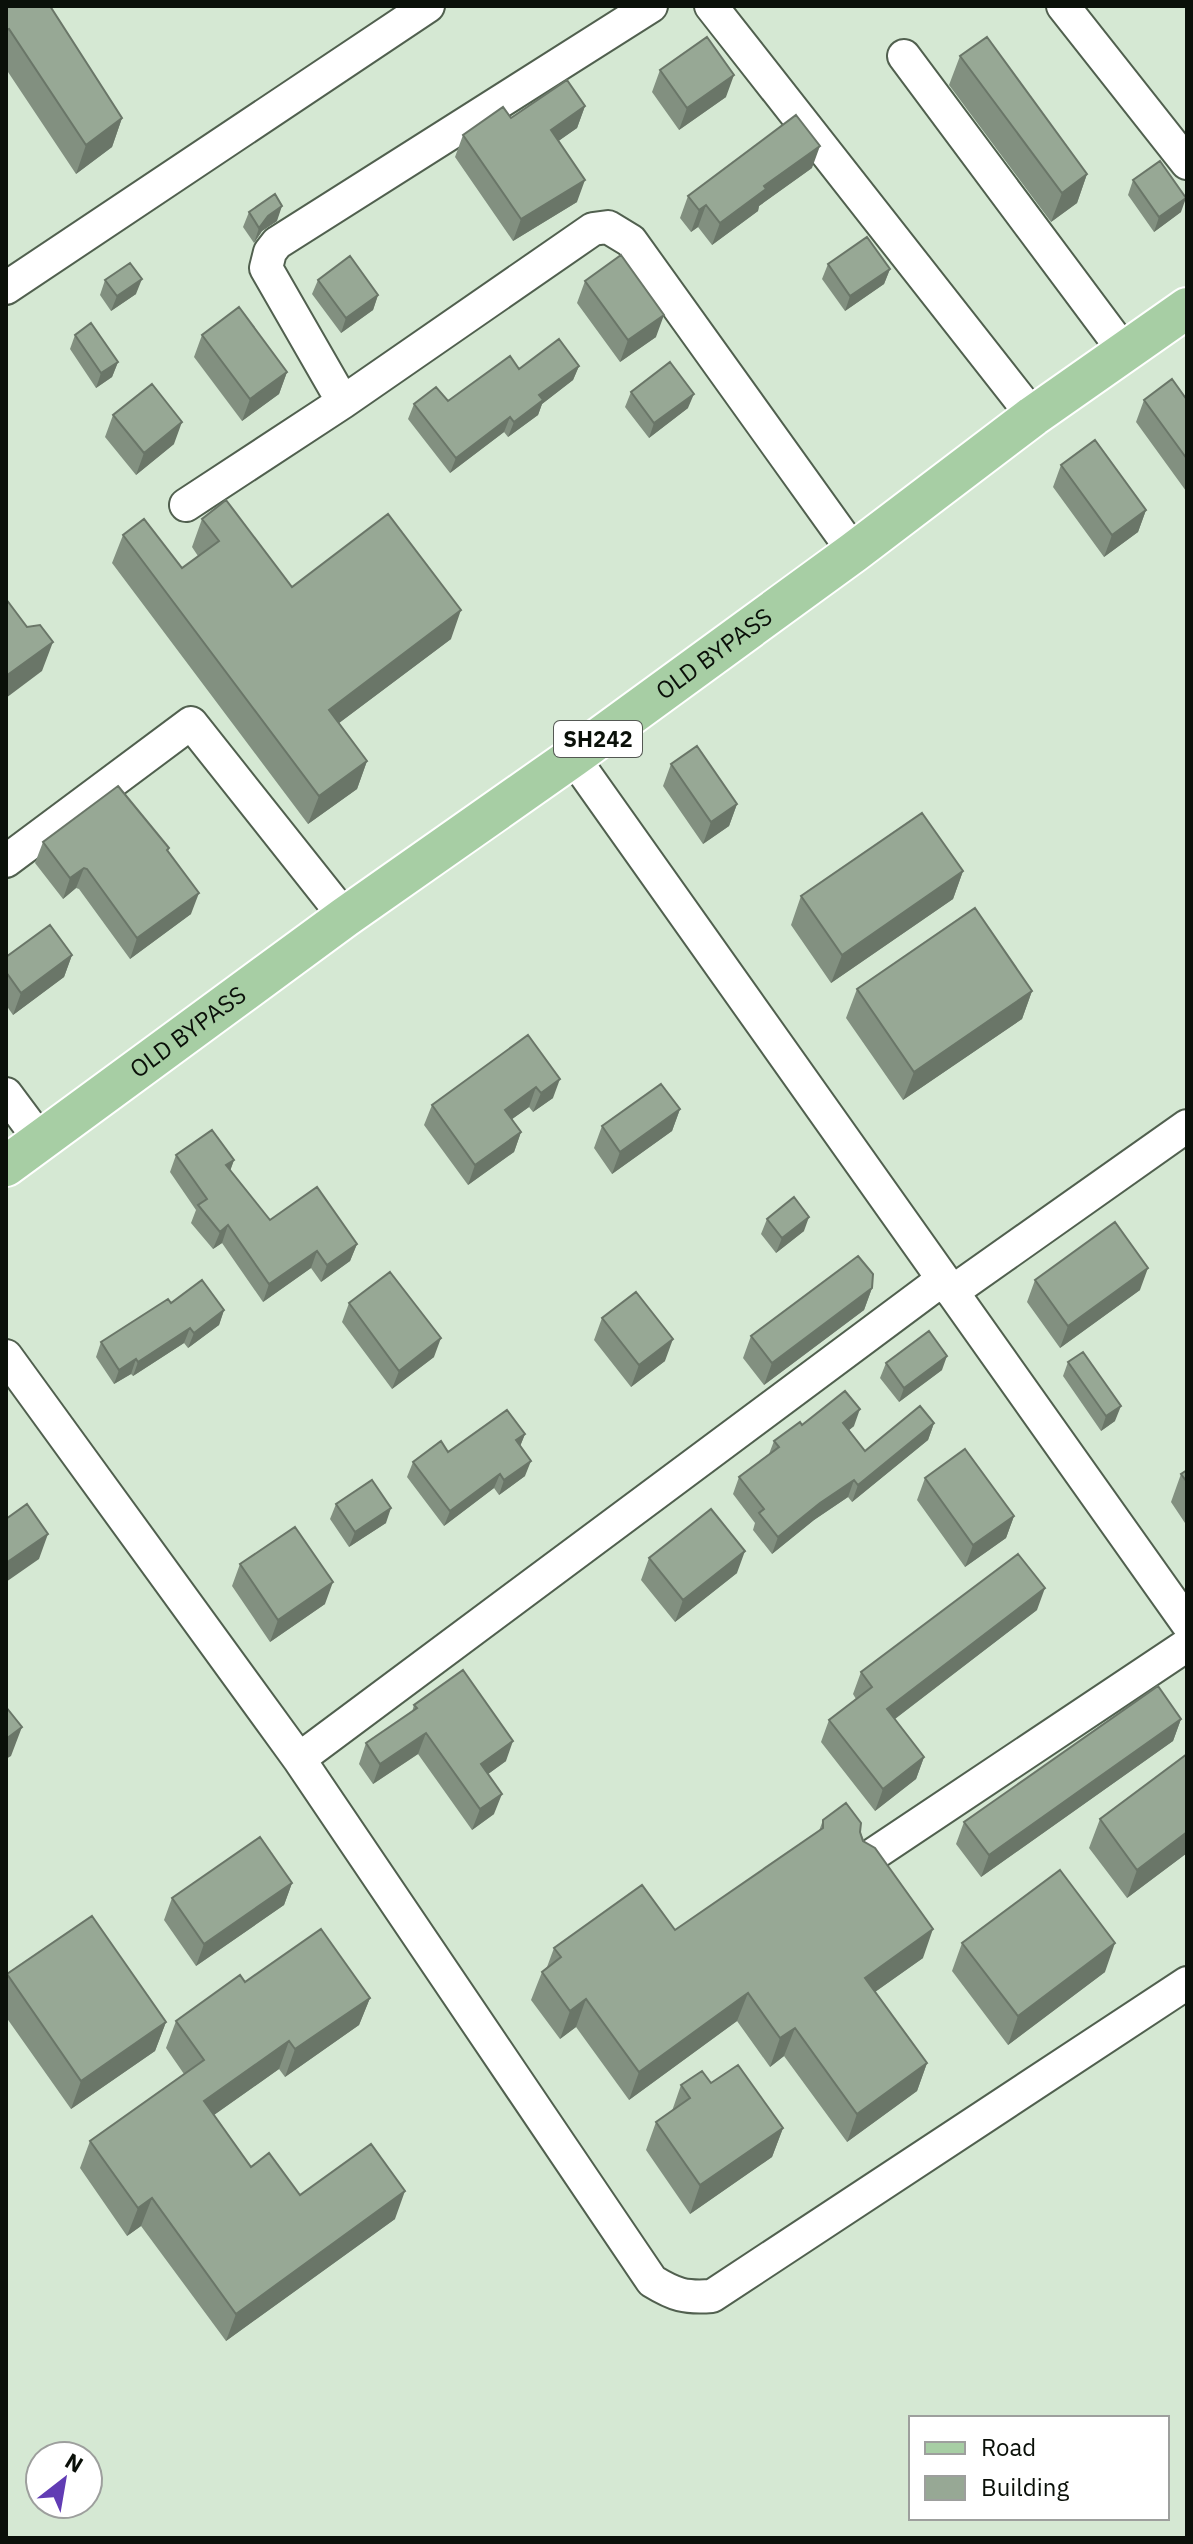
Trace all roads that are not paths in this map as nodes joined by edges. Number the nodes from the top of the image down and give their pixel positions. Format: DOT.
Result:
graph roads {
  1 [pos="428,6"];
  2 [pos="651,6"];
  3 [pos="711,6"];
  4 [pos="1063,6"];
  5 [pos="904,56"];
  6 [pos="1187,163"];
  7 [pos="6,288"];
  8 [pos="1187,308"];
  9 [pos="1124,351"];
  10 [pos="343,402"];
  11 [pos="1033,416"];
  12 [pos="186,505"];
  13 [pos="854,552"];
  14 [pos="573,757"];
  15 [pos="6,861"];
  16 [pos="345,917"];
  17 [pos="6,1094"];
  18 [pos="1187,1126"];
  19 [pos="41,1141"];
  20 [pos="6,1166"];
  21 [pos="947,1286"];
  22 [pos="6,1356"];
  23 [pos="1187,1623"];
  24 [pos="1187,1645"];
  25 [pos="299,1759"];
  26 [pos="868,1858"];
  27 [pos="1187,1983"];
  1 -- 7 [label="street"];
  2 -- 10 [label="street"];
  3 -- 11 [label="street"];
  4 -- 6 [label="street"];
  5 -- 9 [label="street"];
  8 -- 9 [label="main road, OLD BYPASS / SH242"];
  9 -- 11 [label="main road, OLD BYPASS / SH242"];
  10 -- 12 [label="street"];
  10 -- 13 [label="street"];
  11 -- 13 [label="main road, OLD BYPASS / SH242"];
  13 -- 14 [label="main road, OLD BYPASS / SH242"];
  14 -- 16 [label="main road, OLD BYPASS / SH242"];
  14 -- 21 [label="street"];
  15 -- 16 [label="street"];
  16 -- 19 [label="main road, OLD BYPASS / SH242"];
  17 -- 19 [label="street"];
  18 -- 21 [label="street"];
  19 -- 20 [label="main road, OLD BYPASS / SH242"];
  21 -- 23 [label="street"];
  21 -- 25 [label="street"];
  22 -- 25 [label="street"];
  24 -- 26 [label="street"];
  25 -- 27 [label="street"];
}
